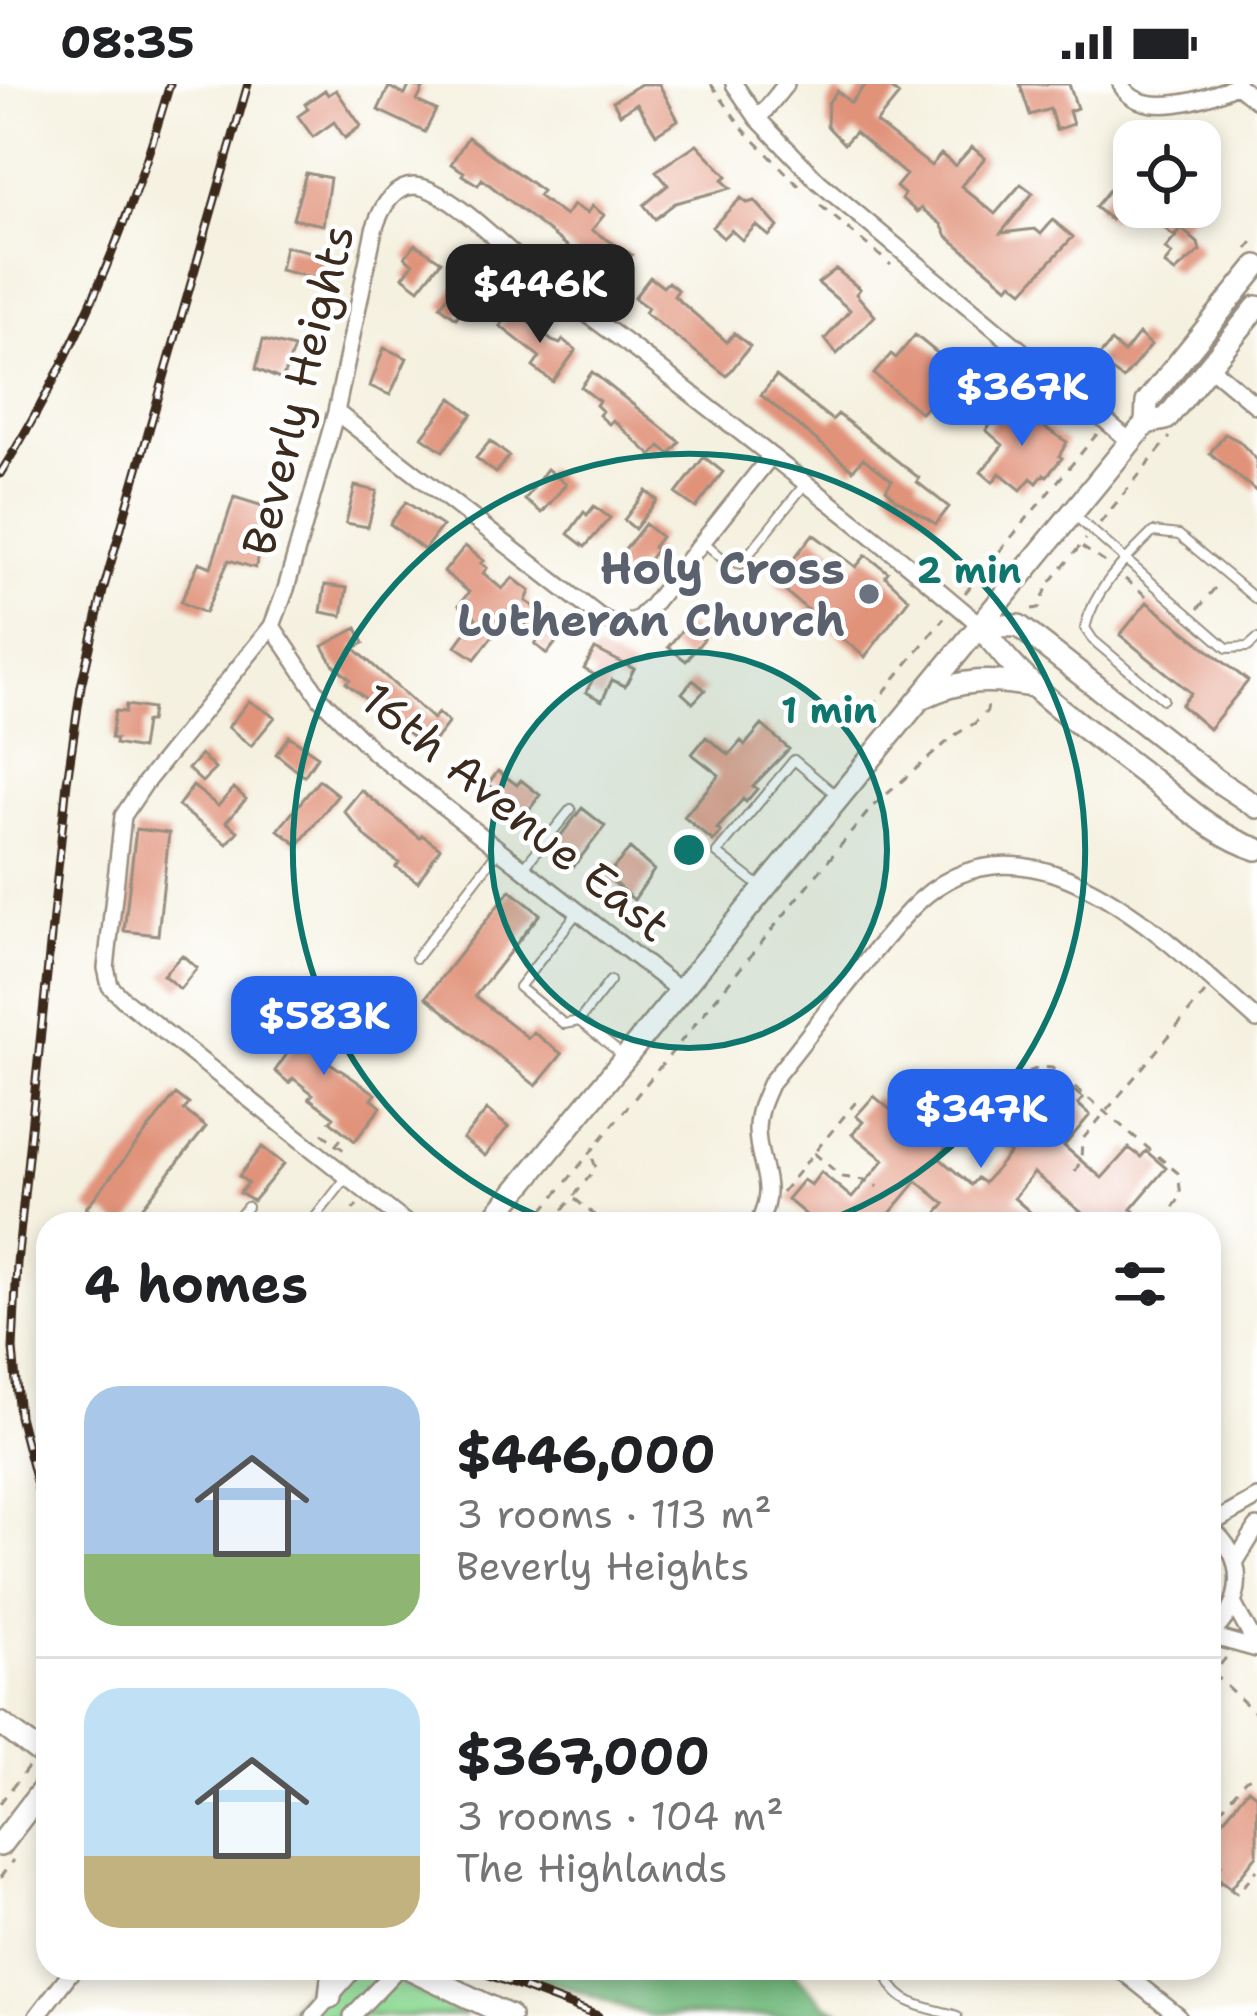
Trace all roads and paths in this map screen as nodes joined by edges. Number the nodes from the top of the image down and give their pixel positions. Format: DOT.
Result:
graph roads {
  1 [pos="734,84"];
  2 [pos="786,84"];
  3 [pos="1121,84"];
  4 [pos="1237,85"];
  5 [pos="1257,101"];
  6 [pos="758,119"];
  7 [pos="1257,236"];
  8 [pos="1250,260"];
  9 [pos="1257,307"];
  10 [pos="1209,366"];
  11 [pos="1257,406"];
  12 [pos="337,412"];
  13 [pos="1107,422"];
  14 [pos="1146,423"];
  15 [pos="1178,427"];
  16 [pos="1131,442"];
  17 [pos="771,456"];
  18 [pos="806,483"];
  19 [pos="1072,513"];
  20 [pos="1093,530"];
  21 [pos="702,541"];
  22 [pos="1127,558"];
  23 [pos="1227,573"];
  24 [pos="1257,600"];
  25 [pos="956,604"];
  26 [pos="1191,617"];
  27 [pos="980,625"];
  28 [pos="272,626"];
  29 [pos="1019,626"];
  30 [pos="1257,640"];
  31 [pos="988,678"];
  32 [pos="1032,686"];
  33 [pos="1163,699"];
  34 [pos="918,700"];
  35 [pos="872,707"];
  36 [pos="839,796"];
  37 [pos="1257,807"];
  38 [pos="571,809"];
  39 [pos="1257,849"];
  40 [pos="499,850"];
  41 [pos="523,868"];
  42 [pos="763,889"];
  43 [pos="578,912"];
  44 [pos="416,958"];
  45 [pos="610,981"];
  46 [pos="1214,983"];
  47 [pos="680,991"];
  48 [pos="1257,1020"];
  49 [pos="579,1022"];
  50 [pos="625,1058"];
  51 [pos="862,1109"];
  52 [pos="1107,1111"];
  53 [pos="945,1122"];
  54 [pos="322,1133"];
  55 [pos="590,1153"];
  56 [pos="814,1153"];
  57 [pos="350,1156"];
  58 [pos="1075,1172"];
  59 [pos="348,1176"];
  60 [pos="878,1187"];
  61 [pos="574,1198"];
  62 [pos="358,1203"];
  63 [pos="247,1207"];
  64 [pos="243,1212"];
  65 [pos="320,1212"];
  66 [pos="351,1212"];
  67 [pos="392,1212"];
  68 [pos="499,1212"];
  69 [pos="542,1212"];
  70 [pos="562,1212"];
  71 [pos="591,1212"];
  72 [pos="763,1212"];
  73 [pos="767,1212"];
  74 [pos="1170,1212"];
  75 [pos="1257,1498"];
  76 [pos="1221,1519"];
  77 [pos="1257,1528"];
  78 [pos="1221,1537"];
  79 [pos="1236,1561"];
  80 [pos="1234,1605"];
  81 [pos="1221,1626"];
  82 [pos="1221,1639"];
  83 [pos="1257,1648"];
  84 [pos="1232,1649"];
  85 [pos="1221,1663"];
  86 [pos="1221,1684"];
  87 [pos="1257,1714"];
  88 [pos="0,1724"];
  89 [pos="36,1750"];
  90 [pos="36,1757"];
  91 [pos="1257,1774"];
  92 [pos="36,1799"];
  93 [pos="0,1803"];
  94 [pos="1221,1811"];
  95 [pos="4,1840"];
  96 [pos="1257,1870"];
  97 [pos="1221,1882"];
  98 [pos="65,1980"];
  99 [pos="332,1980"];
  100 [pos="344,1980"];
  101 [pos="386,1980"];
  102 [pos="434,1980"];
  103 [pos="890,1980"];
  104 [pos="1133,1980"];
  105 [pos="330,1996"];
  106 [pos="37,2016"];
  107 [pos="313,2016"];
  108 [pos="352,2016"];
  109 [pos="509,2016"];
  110 [pos="957,2016"];
  111 [pos="1178,2016"];
  1 -- 6 [label="street"];
  2 -- 6 [label="street"];
  3 -- 4 [label="street"];
  4 -- 5 [label="street"];
  6 -- 13 [label="street"];
  7 -- 8 [label="path"];
  8 -- 14 [label="main road"];
  9 -- 10 [label="main road"];
  10 -- 11 [label="street"];
  10 -- 14 [label="main road"];
  12 -- 17 [label="street, Beverly Heights"];
  12 -- 21 [label="street"];
  12 -- 28 [label="street, Beverly Heights"];
  13 -- 16 [label="street"];
  13 -- 25 [label="path"];
  14 -- 16 [label="main road"];
  15 -- 20 [label="path"];
  16 -- 19 [label="main road"];
  17 -- 18 [label="street, Beverly Heights"];
  17 -- 21 [label="street"];
  18 -- 21 [label="lane"];
  18 -- 25 [label="street, Beverly Heights"];
  19 -- 20 [label="lane"];
  19 -- 27 [label="main road"];
  20 -- 22 [label="lane"];
  20 -- 29 [label="path"];
  22 -- 23 [label="lane"];
  22 -- 26 [label="lane"];
  22 -- 33 [label="lane"];
  23 -- 24 [label="lane"];
  23 -- 26 [label="path"];
  25 -- 27 [label="street, Beverly Heights"];
  25 -- 35 [label="path"];
  26 -- 30 [label="lane"];
  27 -- 29 [label="main road"];
  27 -- 32 [label="main road"];
  27 -- 34 [label="main road"];
  28 -- 40 [label="street, 16th Avenue East"];
  28 -- 59 [label="street"];
  29 -- 37 [label="main road"];
  31 -- 32 [label="main road"];
  31 -- 34 [label="main road"];
  31 -- 55 [label="path"];
  32 -- 39 [label="main road"];
  34 -- 36 [label="main road"];
  36 -- 42 [label="main road"];
  36 -- 42 [label="lane"];
  38 -- 41 [label="lane"];
  40 -- 41 [label="street, 16th Avenue East"];
  40 -- 44 [label="lane"];
  41 -- 43 [label="street, 16th Avenue East"];
  42 -- 47 [label="main road"];
  43 -- 47 [label="street, 16th Avenue East"];
  43 -- 49 [label="lane"];
  45 -- 49 [label="lane"];
  46 -- 48 [label="street"];
  46 -- 52 [label="path"];
  46 -- 72 [label="street"];
  47 -- 50 [label="main road"];
  49 -- 50 [label="lane"];
  50 -- 68 [label="main road"];
  51 -- 56 [label="path"];
  52 -- 53 [label="path"];
  52 -- 58 [label="path"];
  52 -- 74 [label="path"];
  54 -- 57 [label="path"];
  55 -- 61 [label="path"];
  55 -- 69 [label="path"];
  56 -- 60 [label="path"];
  56 -- 73 [label="path"];
  59 -- 65 [label="lane"];
  59 -- 67 [label="street"];
  61 -- 70 [label="path"];
  61 -- 71 [label="path"];
  62 -- 66 [label="path"];
  63 -- 64 [label="lane"];
  75 -- 76 [label="street"];
  77 -- 79 [label="street"];
  78 -- 79 [label="street"];
  79 -- 80 [label="street"];
  80 -- 81 [label="street"];
  80 -- 83 [label="street"];
  82 -- 83 [label="street"];
  84 -- 85 [label="path"];
  86 -- 87 [label="path"];
  88 -- 89 [label="main road"];
  90 -- 93 [label="path, bridge"];
  91 -- 94 [label="path"];
  92 -- 95 [label="main road"];
  96 -- 97 [label="path"];
  98 -- 106 [label="street"];
  99 -- 105 [label="main road"];
  100 -- 105 [label="street"];
  101 -- 108 [label="street"];
  102 -- 109 [label="main road"];
  103 -- 110 [label="lane"];
  104 -- 111 [label="street"];
  105 -- 107 [label="street"];
}
